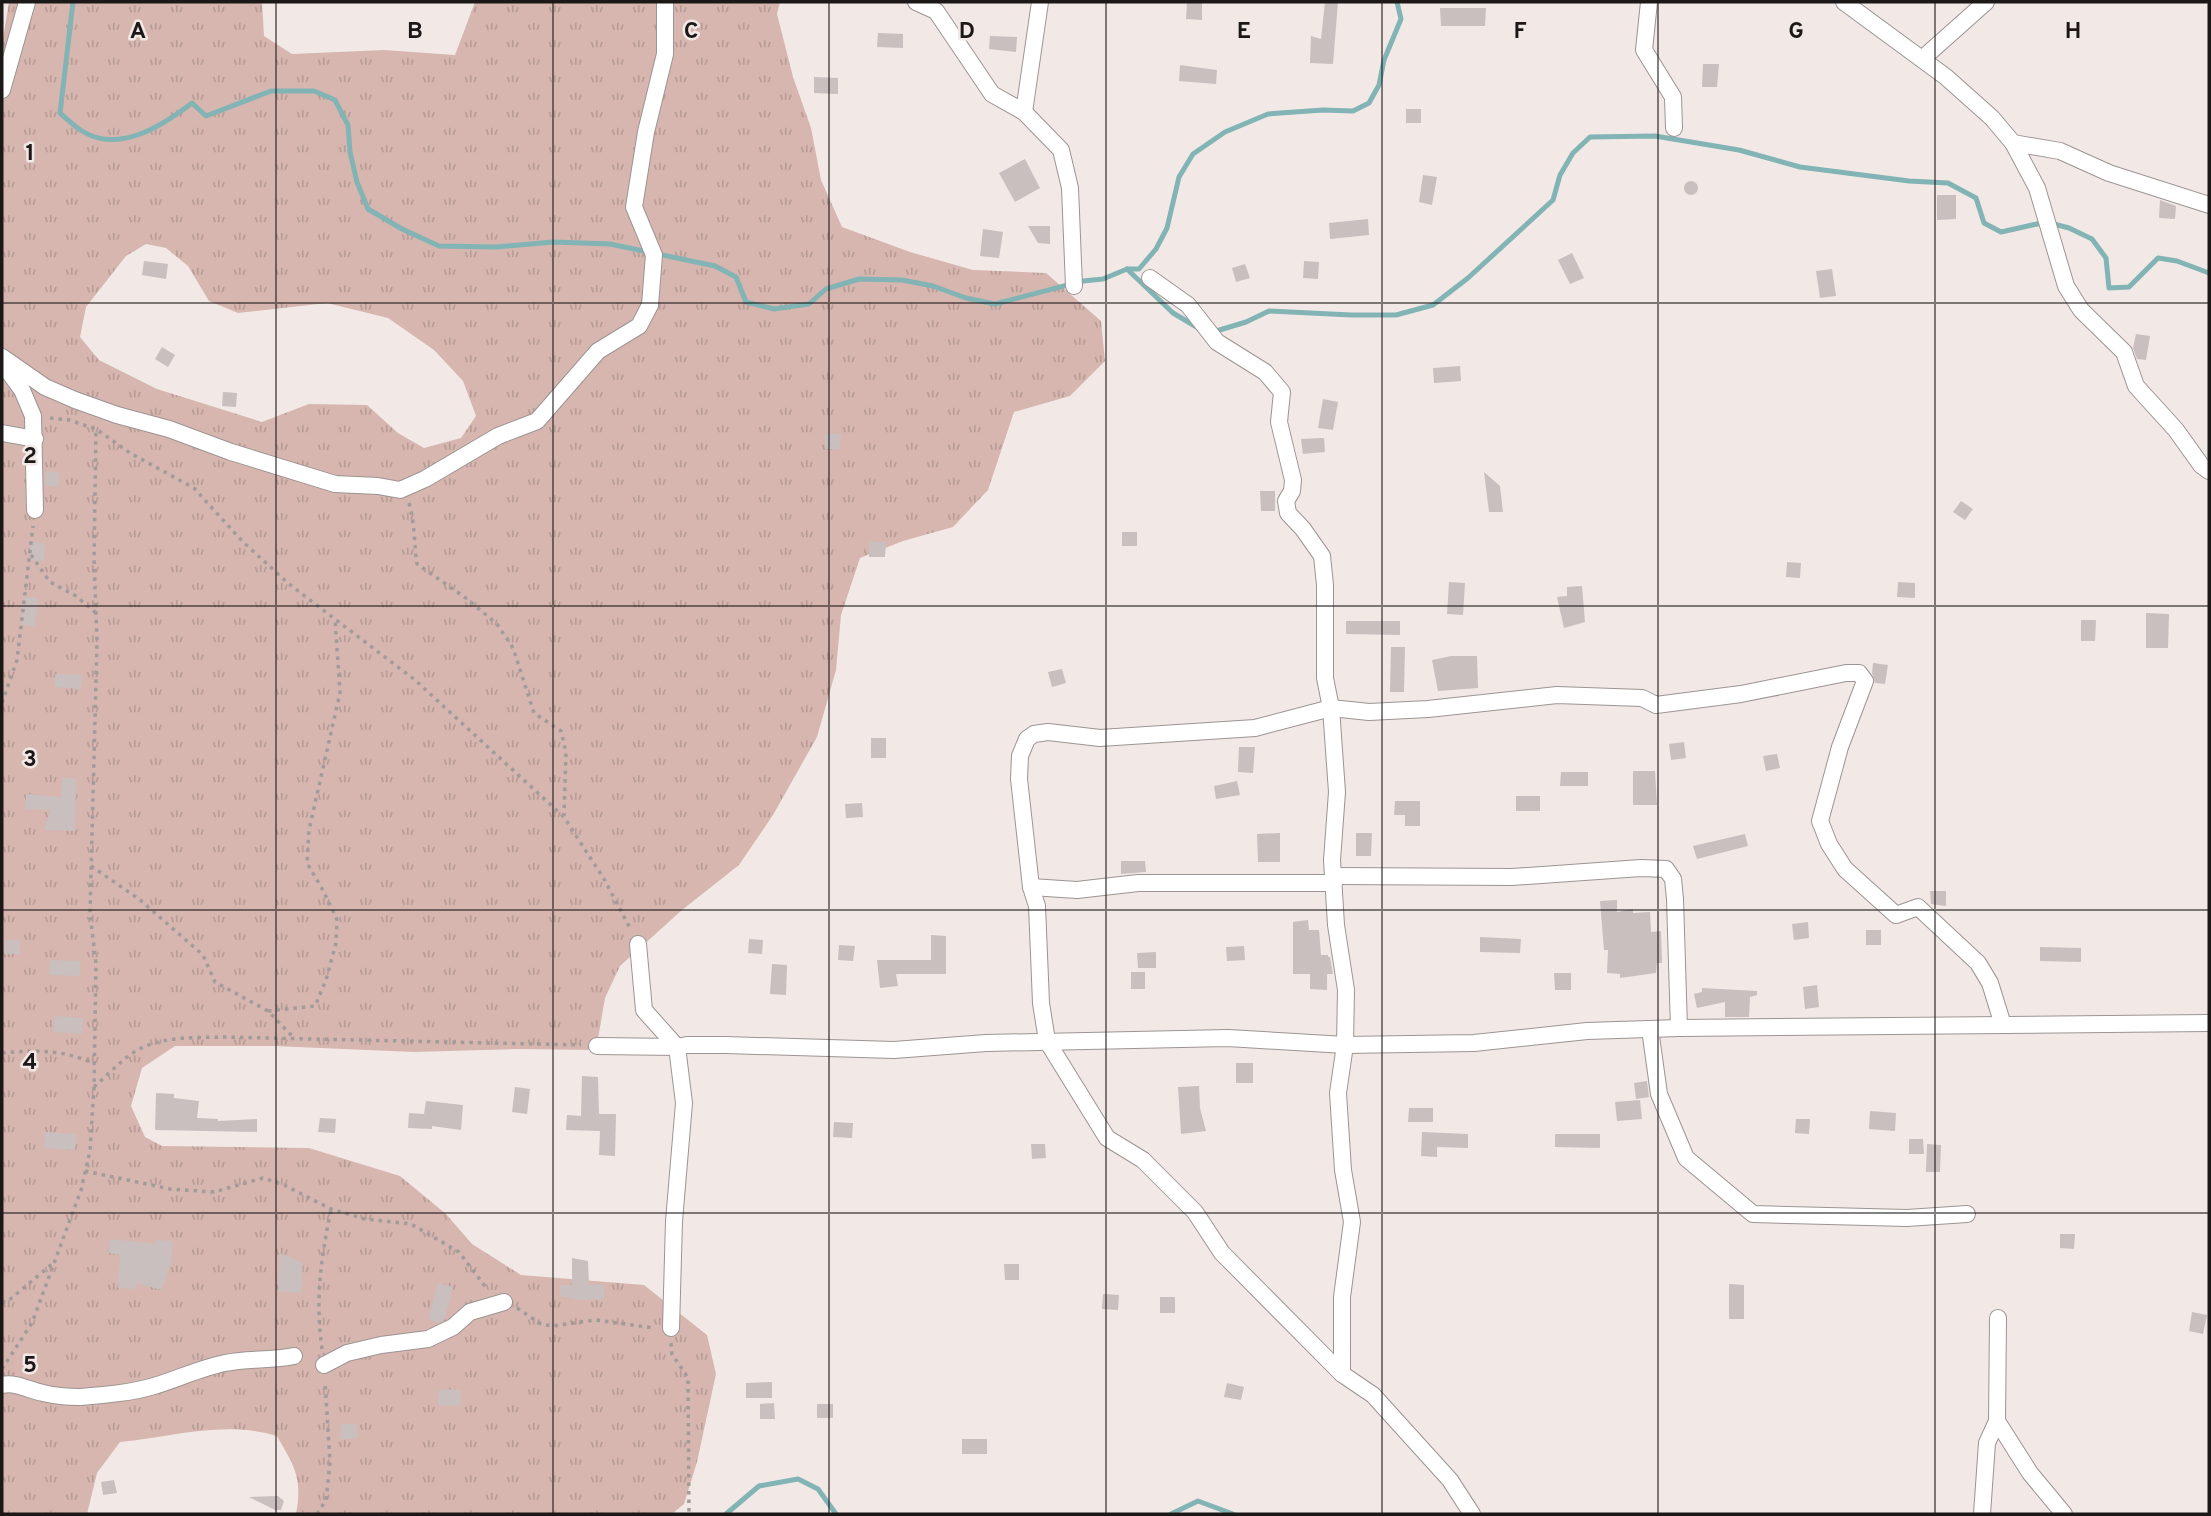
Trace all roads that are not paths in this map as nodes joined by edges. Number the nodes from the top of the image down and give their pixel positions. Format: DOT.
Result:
graph roads {
  1 [pos="27,2"];
  2 [pos="664,2"];
  3 [pos="916,2"];
  4 [pos="1040,2"];
  5 [pos="1649,2"];
  6 [pos="1844,2"];
  7 [pos="1986,2"];
  8 [pos="1923,59"];
  9 [pos="2,83"];
  10 [pos="1024,112"];
  11 [pos="1674,128"];
  12 [pos="2013,144"];
  13 [pos="2209,205"];
  14 [pos="1150,278"];
  15 [pos="1074,286"];
  16 [pos="2,360"];
  17 [pos="2,433"];
  18 [pos="35,439"];
  19 [pos="2209,471"];
  20 [pos="35,510"];
  21 [pos="1331,708"];
  22 [pos="1334,879"];
  23 [pos="1031,887"];
  24 [pos="638,944"];
  25 [pos="2209,1023"];
  26 [pos="2003,1025"];
  27 [pos="1679,1028"];
  28 [pos="1650,1029"];
  29 [pos="1047,1041"];
  30 [pos="1345,1045"];
  31 [pos="597,1046"];
  32 [pos="677,1047"];
  33 [pos="1967,1214"];
  34 [pos="504,1302"];
  35 [pos="1998,1318"];
  36 [pos="671,1328"];
  37 [pos="294,1356"];
  38 [pos="324,1365"];
  39 [pos="1342,1374"];
  40 [pos="2,1385"];
  41 [pos="1997,1421"];
  42 [pos="1472,1514"];
  43 [pos="1982,1514"];
  44 [pos="2064,1514"];
  1 -- 9 [label="street"];
  2 -- 16 [label="street"];
  3 -- 10 [label="street"];
  4 -- 10 [label="street"];
  5 -- 11 [label="street"];
  6 -- 8 [label="street"];
  7 -- 8 [label="street"];
  8 -- 12 [label="street"];
  10 -- 15 [label="street"];
  12 -- 13 [label="street"];
  12 -- 19 [label="street"];
  14 -- 21 [label="street"];
  16 -- 18 [label="street"];
  17 -- 18 [label="street"];
  18 -- 20 [label="street"];
  21 -- 22 [label="street"];
  21 -- 23 [label="street"];
  21 -- 26 [label="street"];
  22 -- 23 [label="street"];
  22 -- 27 [label="street"];
  22 -- 30 [label="street"];
  23 -- 29 [label="street"];
  24 -- 32 [label="street"];
  25 -- 26 [label="street"];
  26 -- 27 [label="street"];
  27 -- 28 [label="street"];
  28 -- 30 [label="street"];
  28 -- 33 [label="street"];
  29 -- 30 [label="street"];
  29 -- 32 [label="street"];
  29 -- 39 [label="street"];
  30 -- 39 [label="street"];
  31 -- 32 [label="street"];
  32 -- 36 [label="street"];
  34 -- 38 [label="street"];
  35 -- 41 [label="street"];
  37 -- 40 [label="street"];
  39 -- 42 [label="street"];
  41 -- 43 [label="street"];
  41 -- 44 [label="street"];
}
